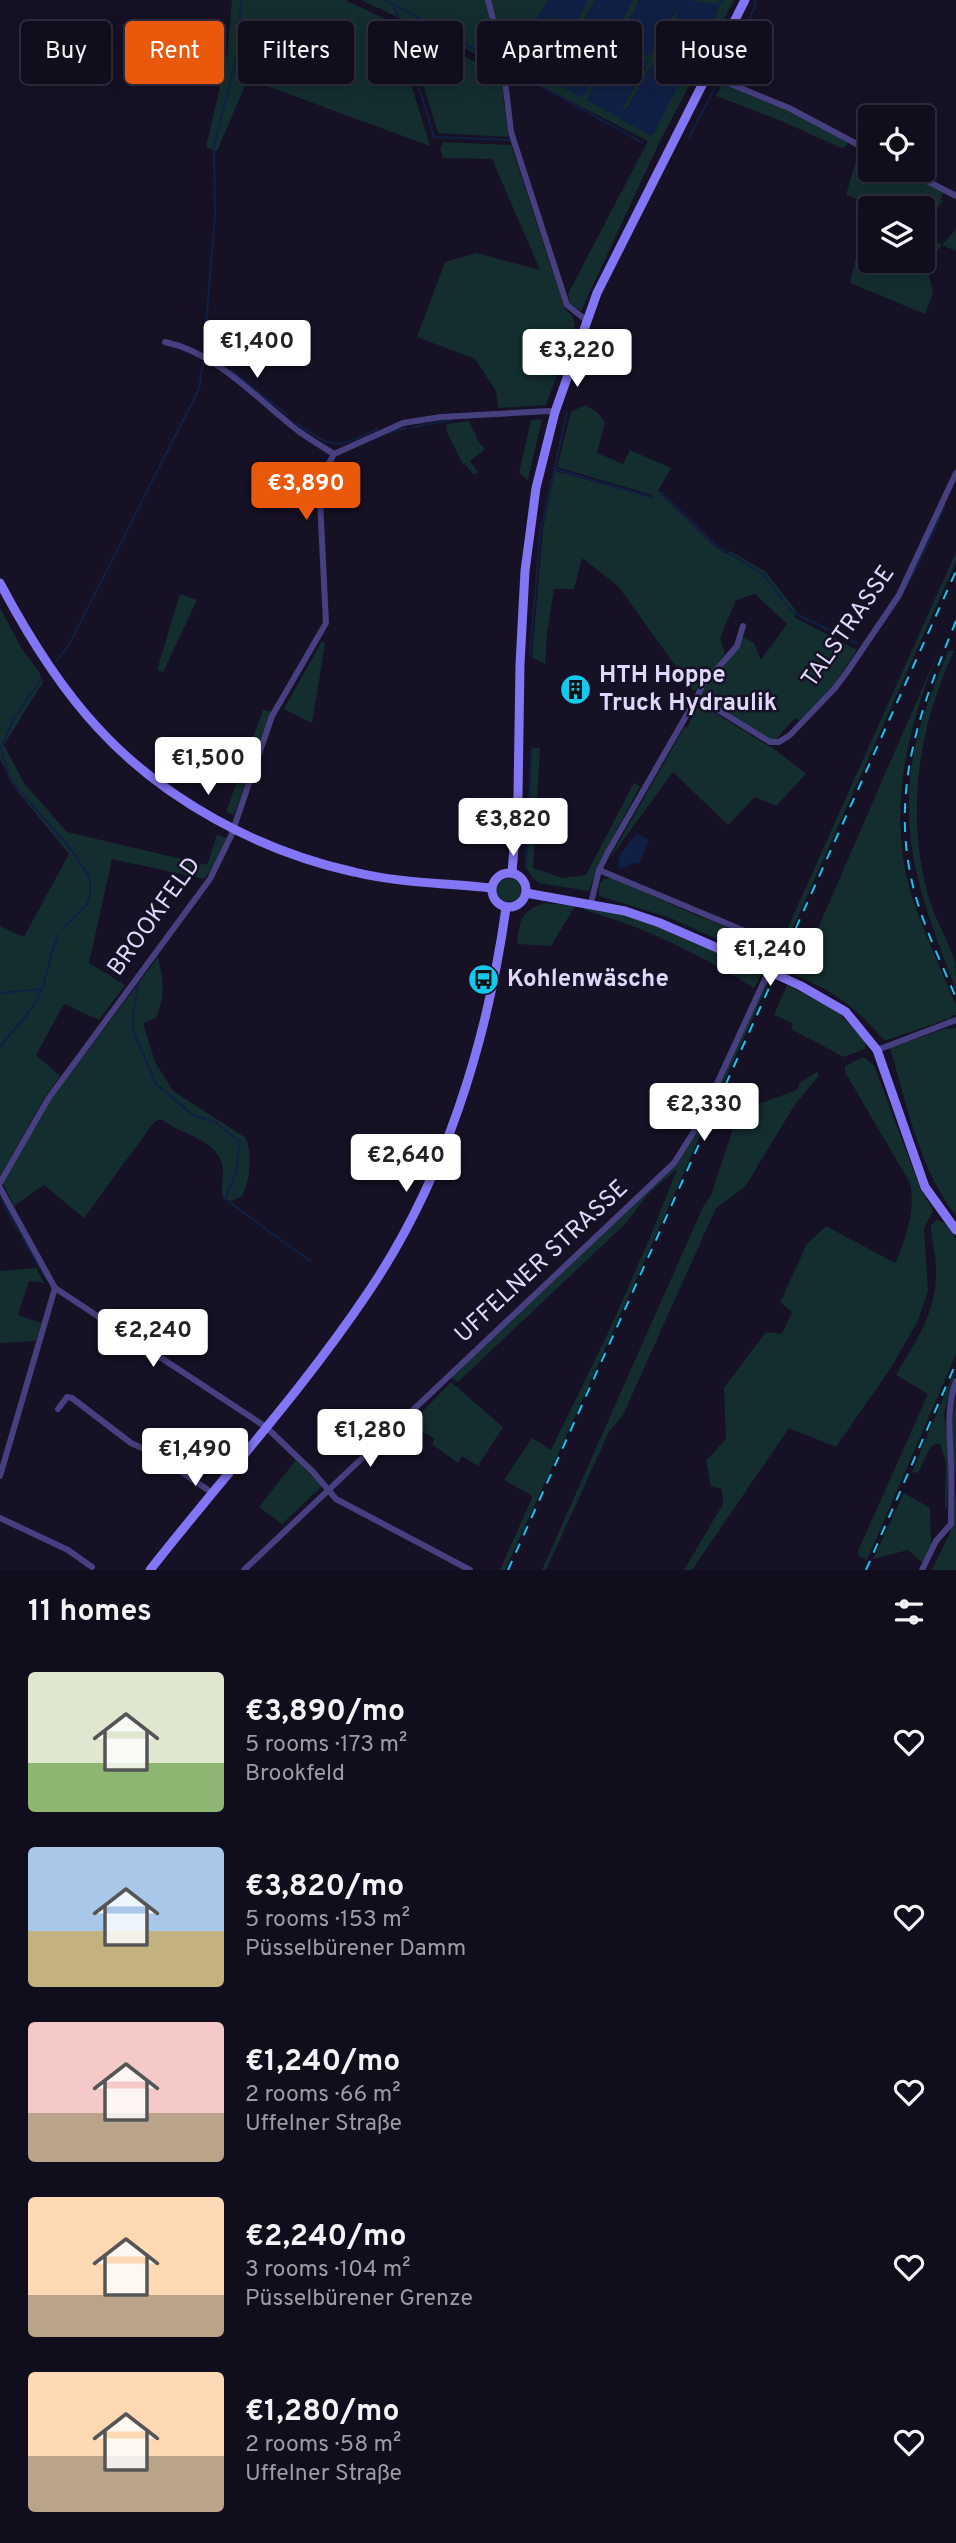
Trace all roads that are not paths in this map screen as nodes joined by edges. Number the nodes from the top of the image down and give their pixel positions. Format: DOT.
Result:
graph roads {
  1 [pos="488,0"];
  2 [pos="745,0"];
  3 [pos="734,21"];
  4 [pos="701,84"];
  5 [pos="730,84"];
  6 [pos="858,145"];
  7 [pos="929,182"];
  8 [pos="956,196"];
  9 [pos="586,320"];
  10 [pos="165,342"];
  11 [pos="555,412"];
  12 [pos="334,454"];
  13 [pos="956,473"];
  14 [pos="0,583"];
  15 [pos="743,626"];
  16 [pos="697,697"];
  17 [pos="233,828"];
  18 [pos="599,870"];
  19 [pos="512,873"];
  20 [pos="491,888"];
  21 [pos="526,893"];
  22 [pos="591,903"];
  23 [pos="506,908"];
  24 [pos="956,1020"];
  25 [pos="877,1050"];
  26 [pos="0,1185"];
  27 [pos="956,1230"];
  28 [pos="55,1288"];
  29 [pos="956,1381"];
  30 [pos="58,1409"];
  31 [pos="266,1427"];
  32 [pos="0,1476"];
  33 [pos="328,1491"];
  34 [pos="211,1492"];
  35 [pos="0,1518"];
  36 [pos="92,1567"];
  37 [pos="150,1570"];
  38 [pos="244,1570"];
  39 [pos="470,1570"];
  40 [pos="922,1570"];
  1 -- 9 [label="street"];
  2 -- 3 [label="main road"];
  4 -- 9 [label="main road"];
  5 -- 6 [label="street"];
  7 -- 8 [label="street"];
  9 -- 11 [label="main road"];
  10 -- 12 [label="street"];
  11 -- 12 [label="street"];
  11 -- 19 [label="main road"];
  12 -- 17 [label="street, BROOKFELD"];
  13 -- 16 [label="street, TALSTRASSE"];
  14 -- 17 [label="main road"];
  15 -- 16 [label="street"];
  16 -- 18 [label="street"];
  17 -- 20 [label="main road"];
  17 -- 26 [label="street, BROOKFELD"];
  18 -- 22 [label="street"];
  18 -- 33 [label="street, UFFELNER STRASSE"];
  19 -- 20 [label="main road"];
  19 -- 21 [label="main road"];
  20 -- 23 [label="main road"];
  21 -- 22 [label="main road"];
  21 -- 23 [label="main road"];
  22 -- 25 [label="main road, bridge"];
  23 -- 31 [label="main road"];
  24 -- 25 [label="street"];
  25 -- 27 [label="main road"];
  26 -- 28 [label="street"];
  28 -- 31 [label="street"];
  28 -- 32 [label="street"];
  29 -- 40 [label="street"];
  30 -- 34 [label="street"];
  31 -- 33 [label="street"];
  31 -- 34 [label="main road"];
  33 -- 38 [label="street, UFFELNER STRASSE"];
  33 -- 39 [label="street"];
  34 -- 37 [label="main road"];
  35 -- 36 [label="street"];
}
